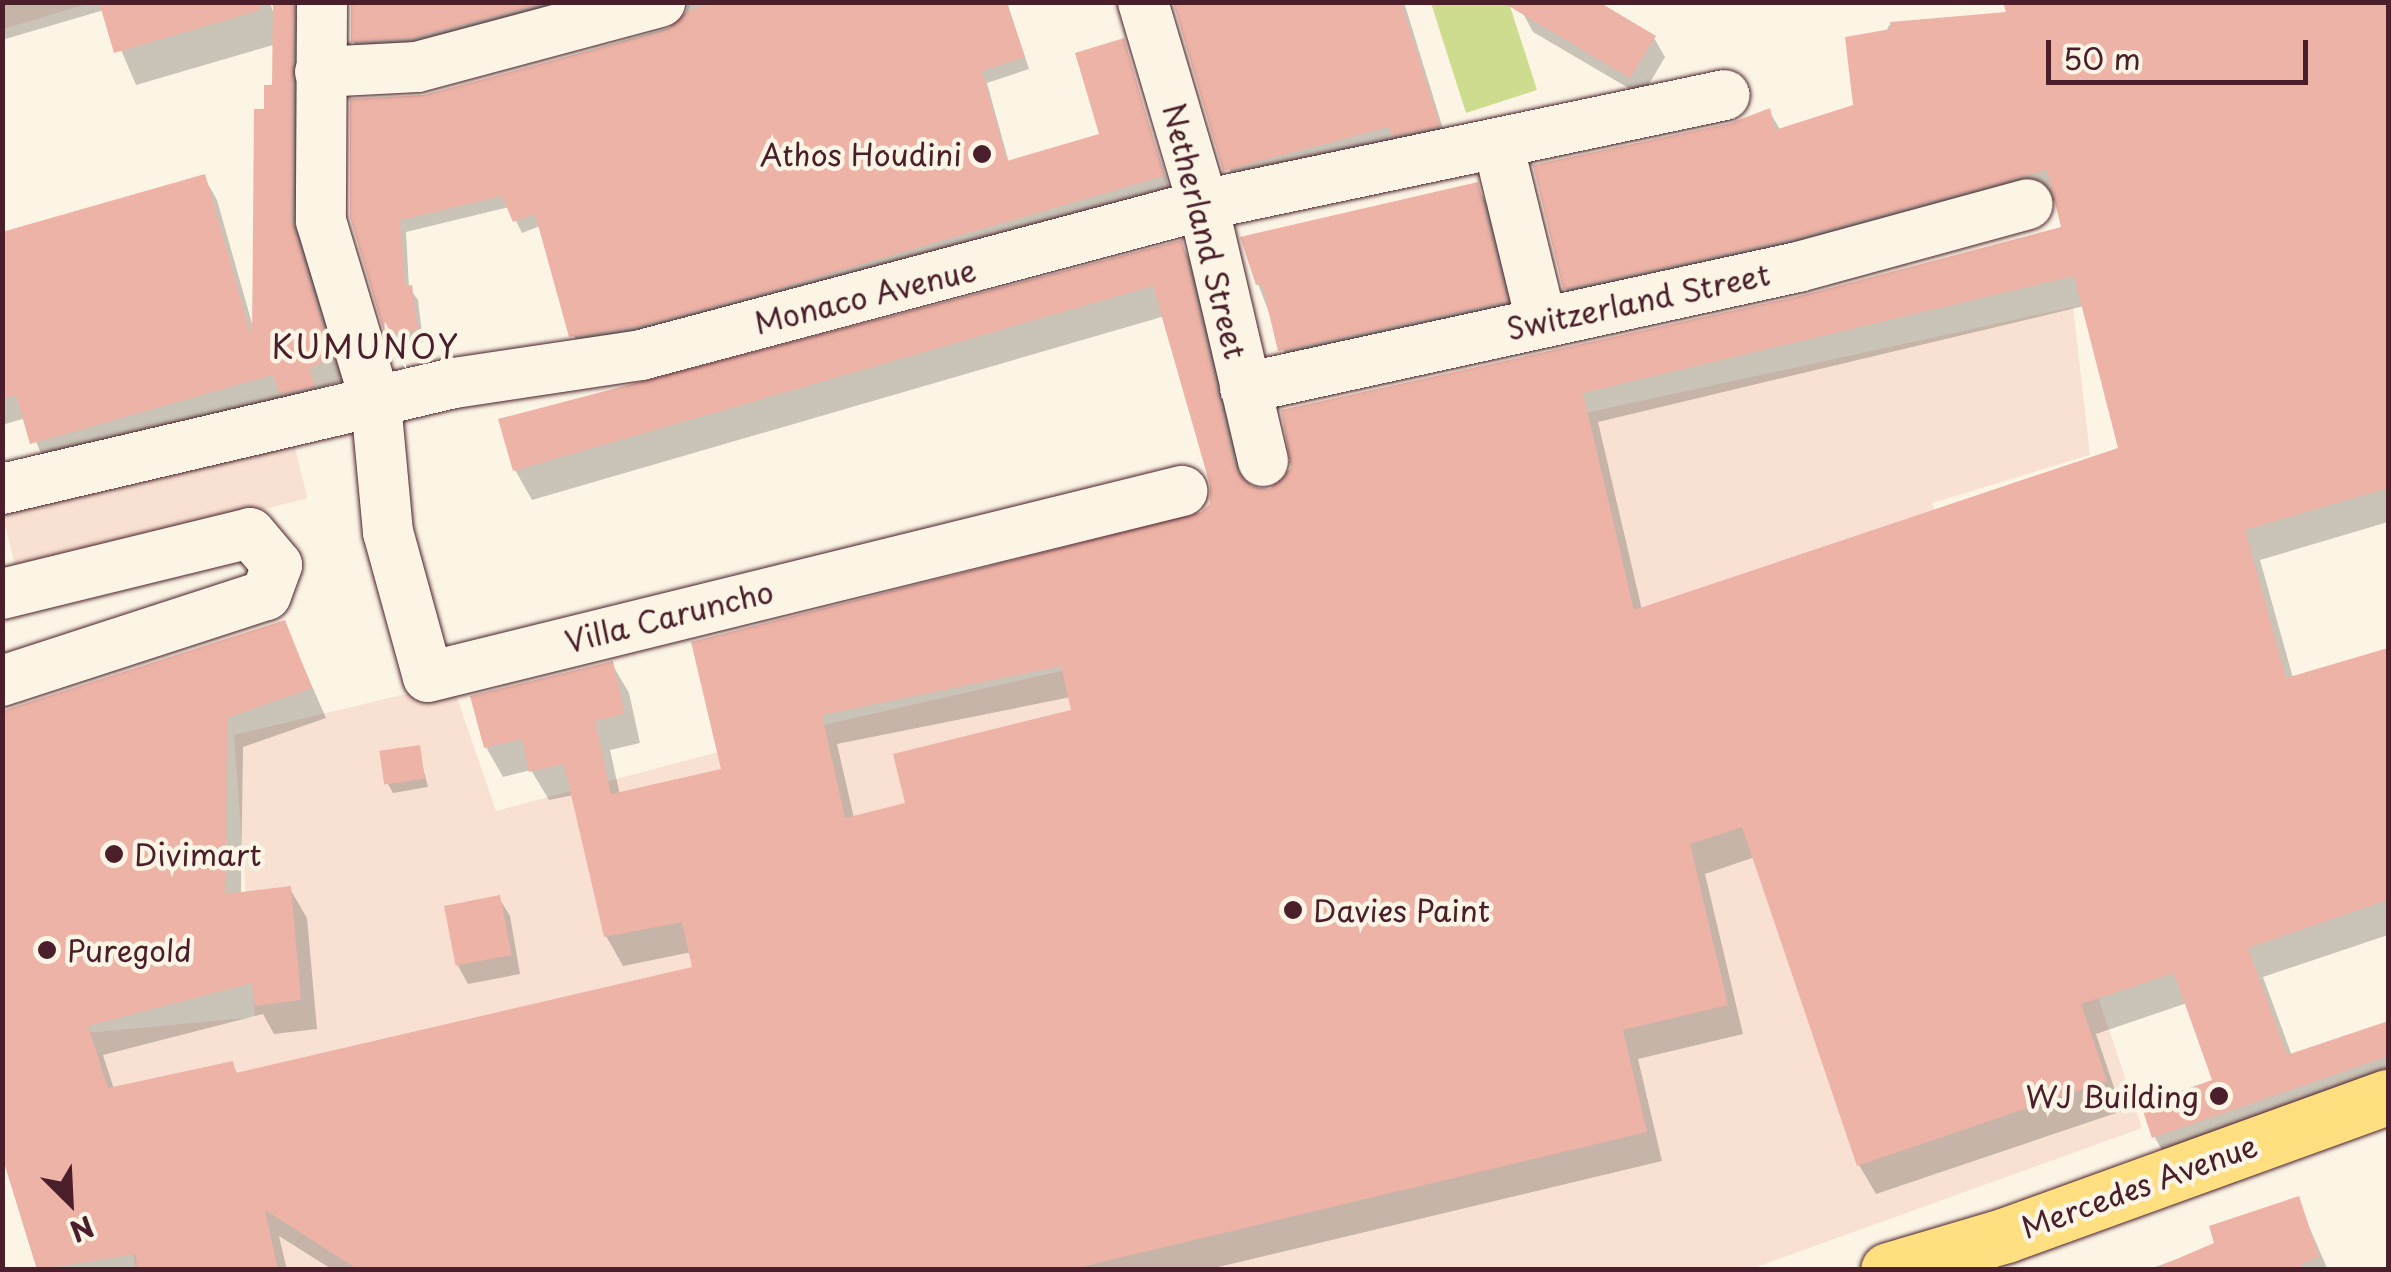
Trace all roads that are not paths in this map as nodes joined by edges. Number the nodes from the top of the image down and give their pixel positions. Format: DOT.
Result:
graph roads {
  1 [pos="322,2"];
  2 [pos="660,2"];
  3 [pos="1144,2"];
  4 [pos="320,72"];
  5 [pos="1725,94"];
  6 [pos="1498,144"];
  7 [pos="2028,204"];
  8 [pos="1203,205"];
  9 [pos="1541,321"];
  10 [pos="1246,388"];
  11 [pos="376,403"];
  12 [pos="1263,461"];
  13 [pos="2,489"];
  14 [pos="1182,490"];
  15 [pos="2,594"];
  16 [pos="2,681"];
  17 [pos="2388,1097"];
  18 [pos="2011,1252"];
  19 [pos="1888,1270"];
  1 -- 4 [label="street"];
  2 -- 4 [label="street"];
  3 -- 8 [label="street, Netherland Street"];
  4 -- 11 [label="street"];
  5 -- 6 [label="street, Monaco Avenue"];
  6 -- 8 [label="street, Monaco Avenue"];
  6 -- 9 [label="street"];
  7 -- 9 [label="street, Switzerland Street"];
  8 -- 10 [label="street, Netherland Street"];
  8 -- 11 [label="street, Monaco Avenue"];
  9 -- 10 [label="street, Switzerland Street"];
  10 -- 12 [label="street, Netherland Street"];
  11 -- 13 [label="street, Monaco Avenue"];
  11 -- 14 [label="street, Villa Caruncho"];
  15 -- 16 [label="street"];
  17 -- 18 [label="main road, Mercedes Avenue"];
  18 -- 19 [label="main road, Mercedes Avenue"];
}
